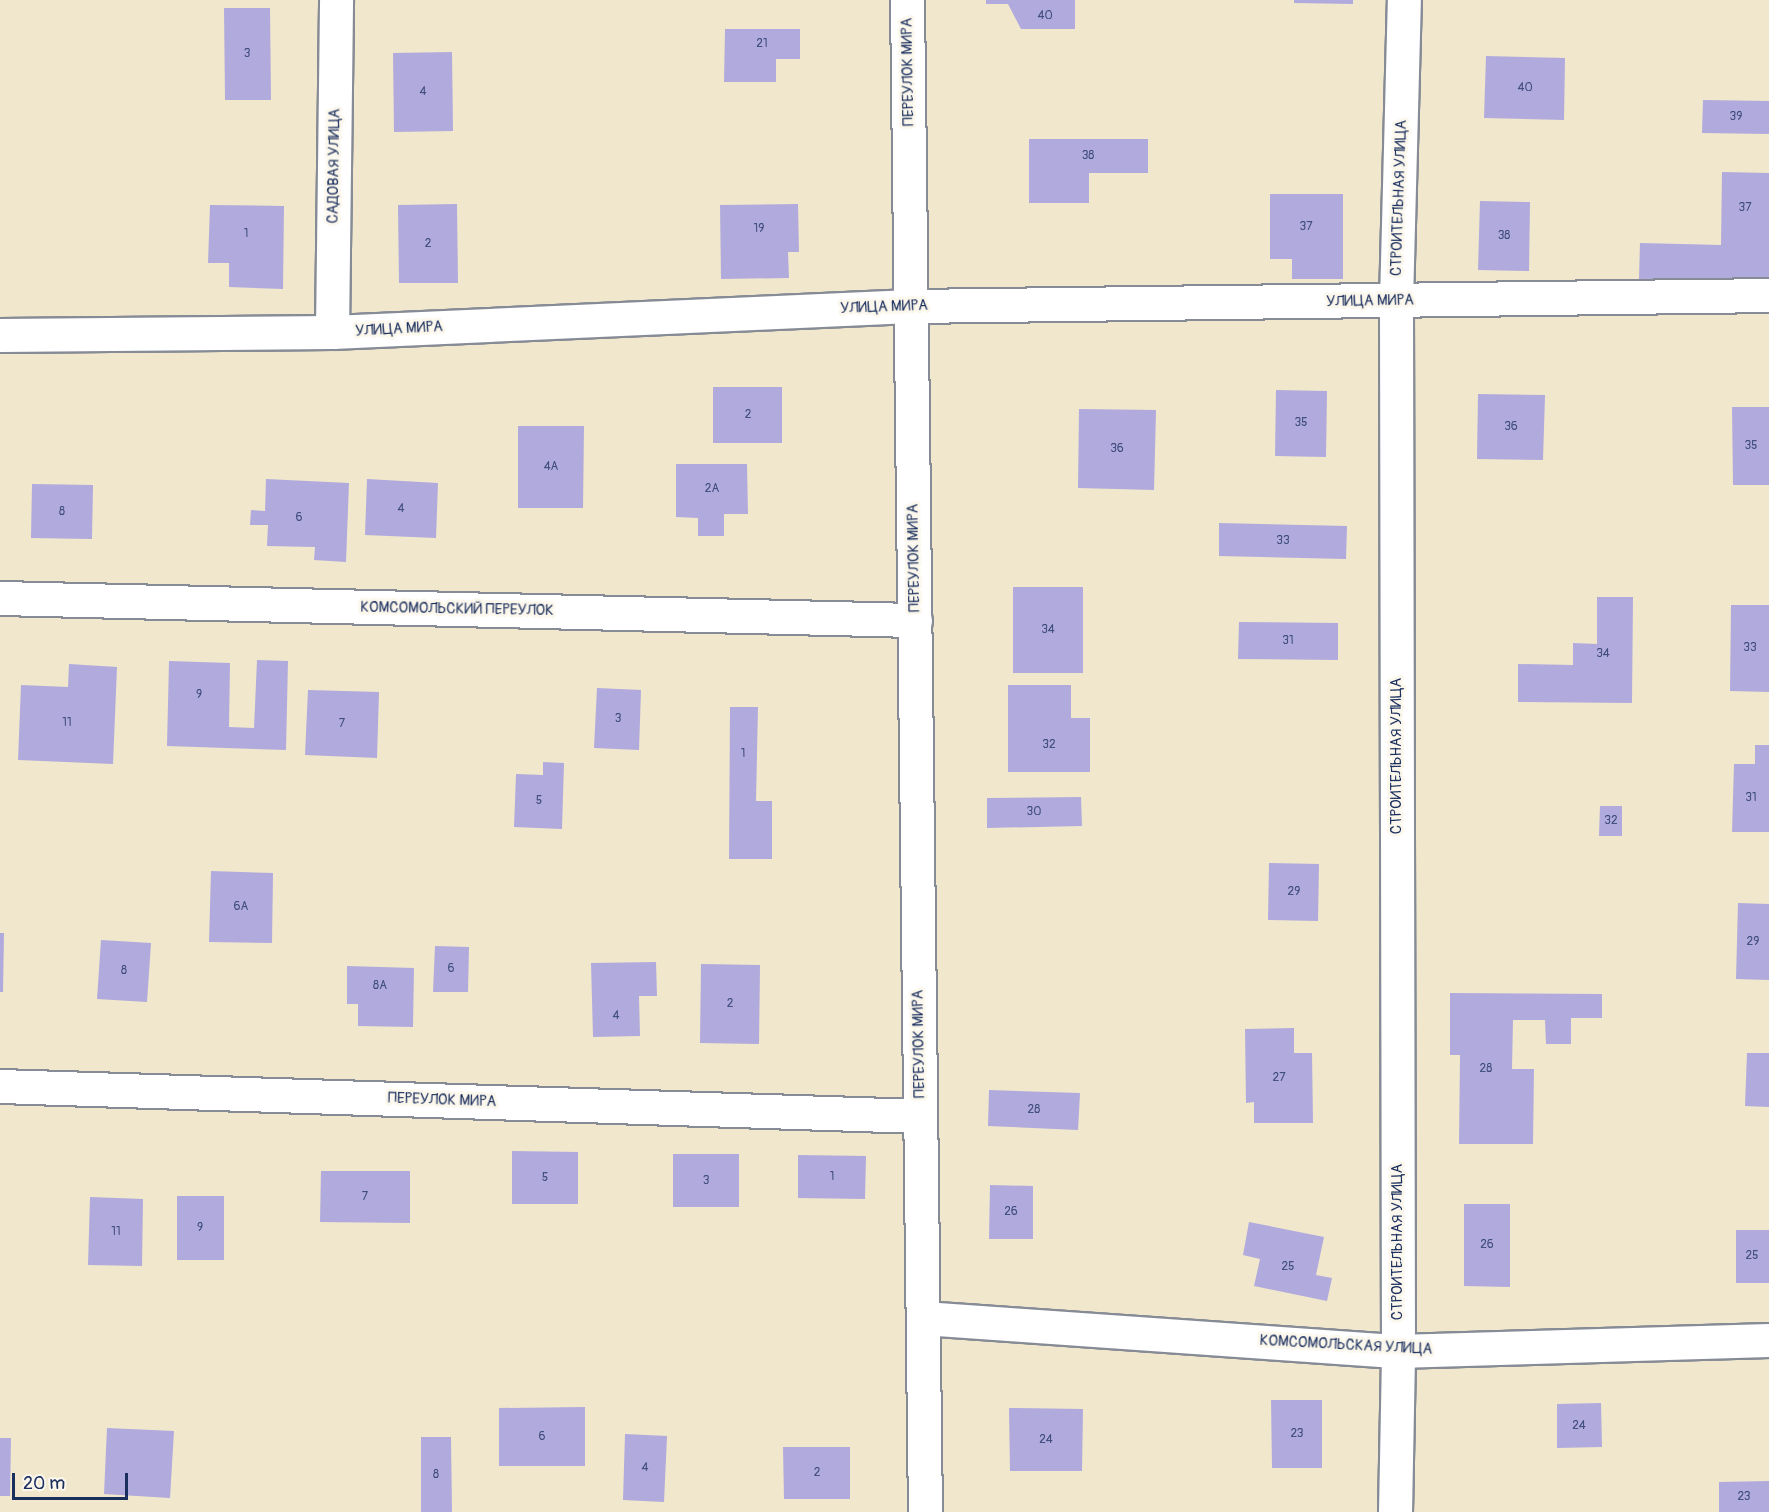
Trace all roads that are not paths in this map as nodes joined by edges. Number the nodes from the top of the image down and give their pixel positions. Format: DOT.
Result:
graph roads {
  1 [pos="336,0"];
  2 [pos="907,0"];
  3 [pos="1404,0"];
  4 [pos="1769,296"];
  5 [pos="1396,301"];
  6 [pos="910,306"];
  7 [pos="332,332"];
  8 [pos="0,335"];
  9 [pos="0,598"];
  10 [pos="915,620"];
  11 [pos="0,1086"];
  12 [pos="920,1116"];
  13 [pos="923,1318"];
  14 [pos="1769,1340"];
  15 [pos="1398,1351"];
  16 [pos="925,1512"];
  17 [pos="1395,1512"];
  1 -- 7 [label="street, САДОВАЯ УЛИЦА"];
  2 -- 6 [label="street, ПЕРЕУЛОК МИРА"];
  3 -- 5 [label="street, СТРОИТЕЛЬНАЯ УЛИЦА"];
  4 -- 5 [label="street, УЛИЦА МИРА"];
  5 -- 6 [label="street, УЛИЦА МИРА"];
  5 -- 15 [label="street, СТРОИТЕЛЬНАЯ УЛИЦА"];
  6 -- 7 [label="street, УЛИЦА МИРА"];
  6 -- 10 [label="street, ПЕРЕУЛОК МИРА"];
  7 -- 8 [label="street, УЛИЦА МИРА"];
  9 -- 10 [label="street, КОМСОМОЛЬСКИЙ ПЕРЕУЛОК"];
  10 -- 12 [label="street, ПЕРЕУЛОК МИРА"];
  11 -- 12 [label="street, ПЕРЕУЛОК МИРА"];
  12 -- 13 [label="street, ПЕРЕУЛОК МИРА"];
  13 -- 15 [label="street, КОМСОМОЛЬСКАЯ УЛИЦА"];
  13 -- 16 [label="street, ПЕРЕУЛОК МИРА"];
  14 -- 15 [label="street, КОМСОМОЛЬСКАЯ УЛИЦА"];
  15 -- 17 [label="street, СТРОИТЕЛЬНАЯ УЛИЦА"];
}
